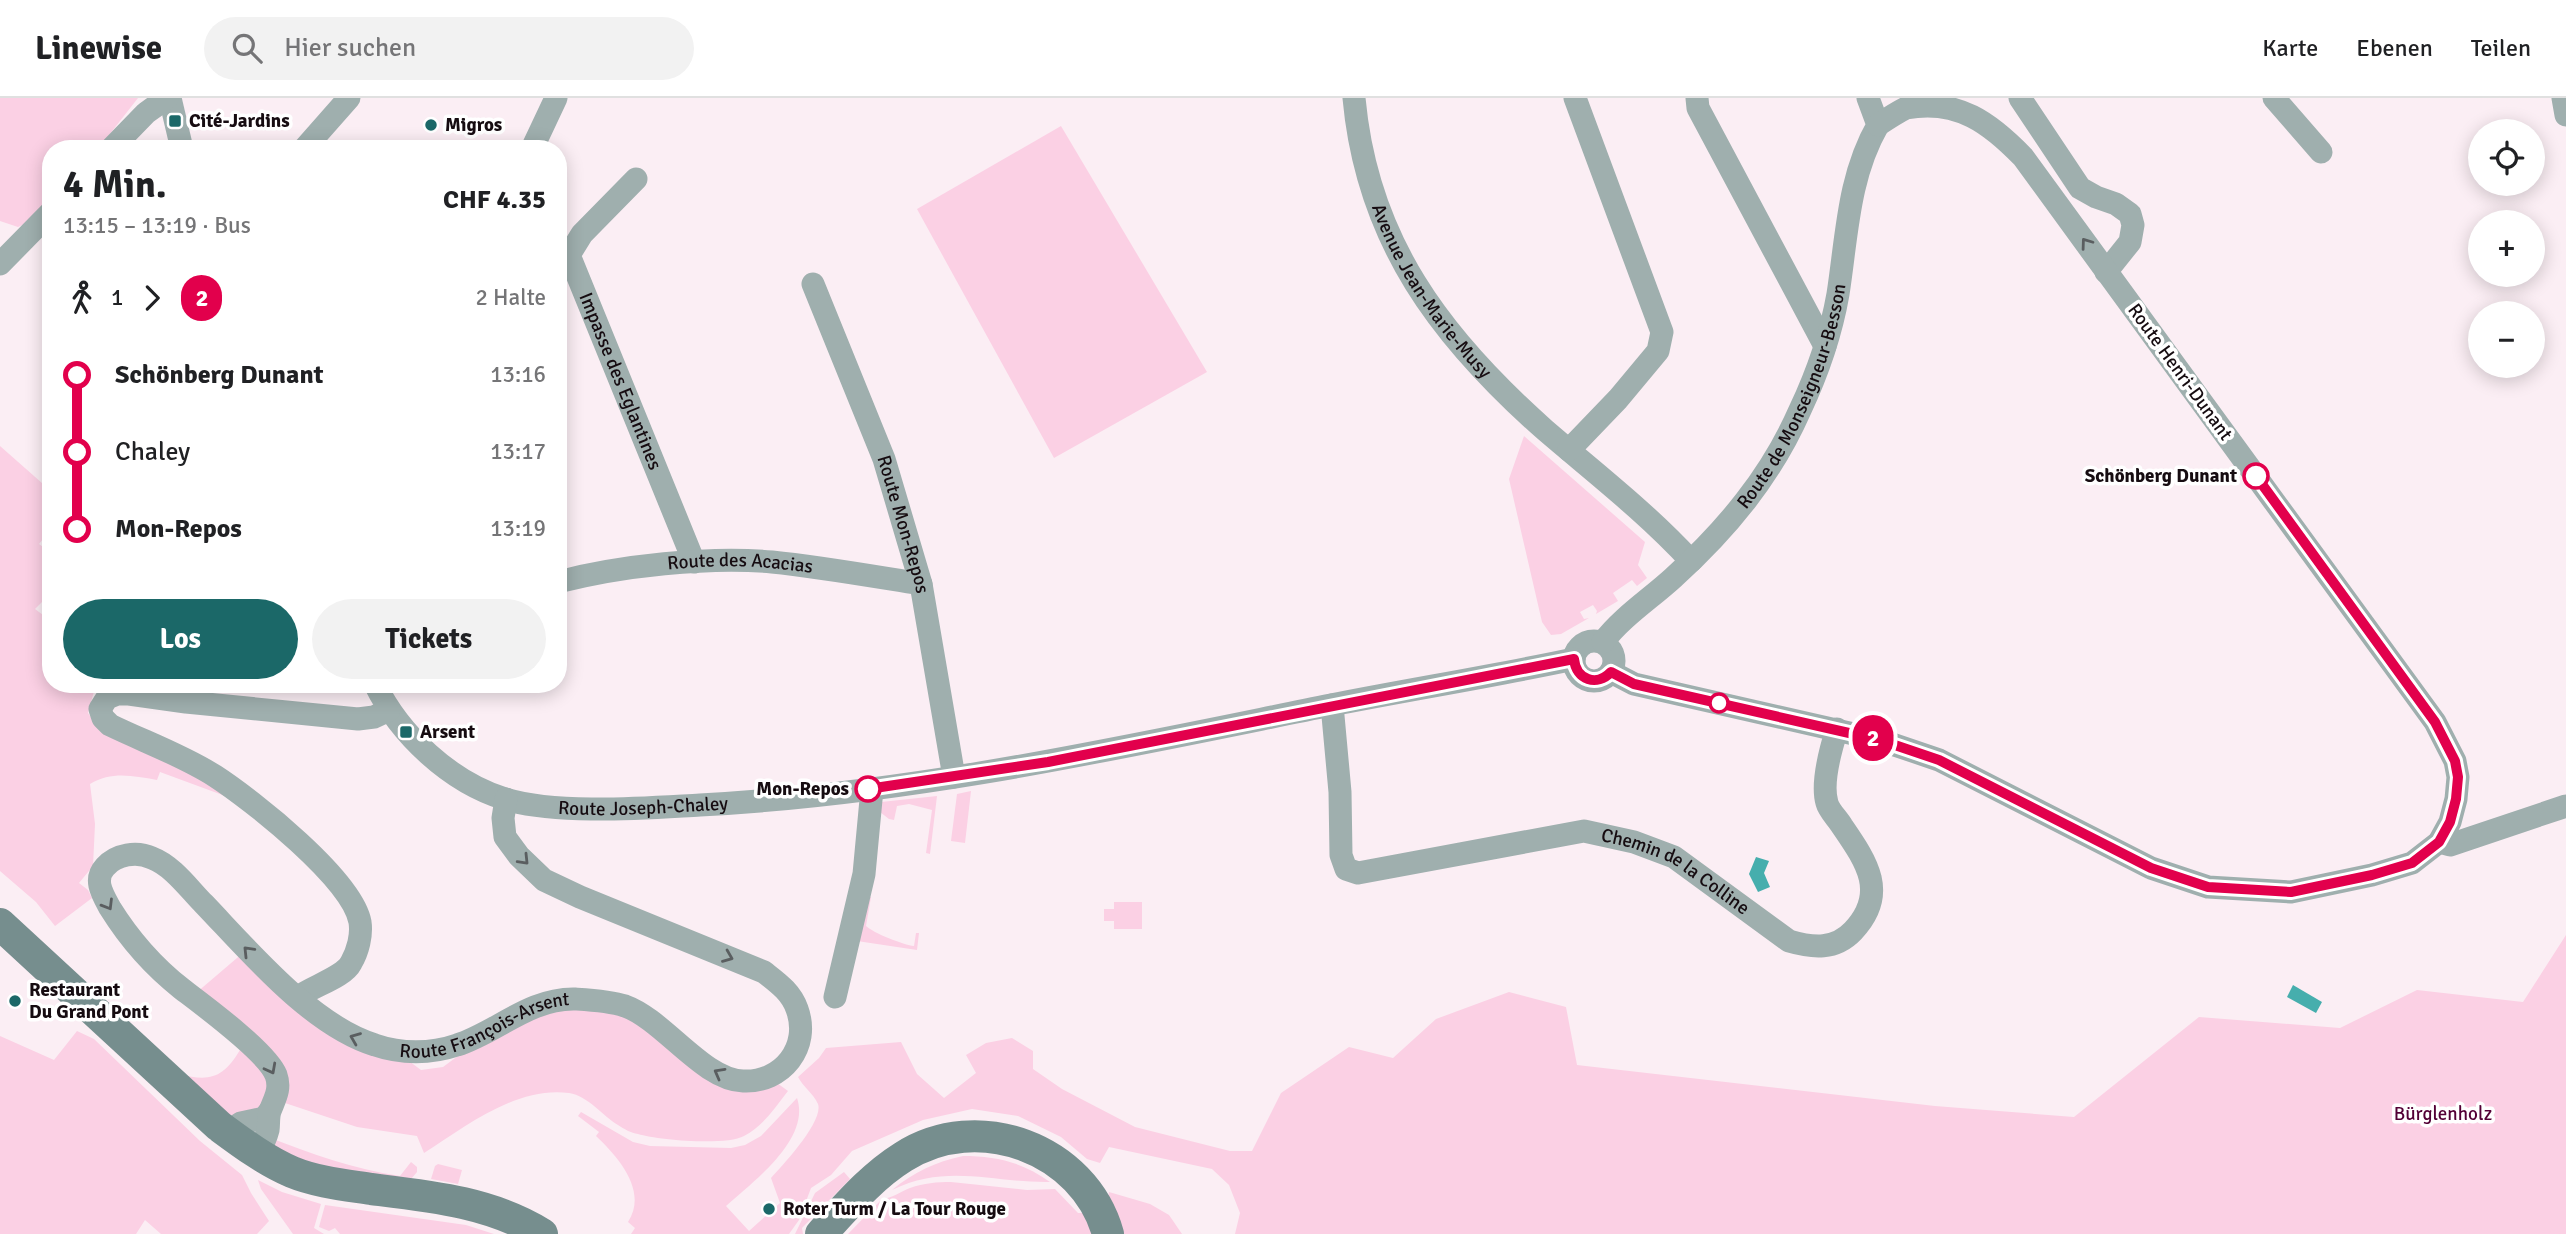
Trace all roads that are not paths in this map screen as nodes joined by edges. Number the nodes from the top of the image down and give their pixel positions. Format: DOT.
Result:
graph roads {
  1 [pos="168,98"];
  2 [pos="349,98"];
  3 [pos="556,98"];
  4 [pos="1354,98"];
  5 [pos="1575,98"];
  6 [pos="1697,98"];
  7 [pos="1868,98"];
  8 [pos="2020,98"];
  9 [pos="2274,98"];
  10 [pos="2563,98"];
  11 [pos="2566,116"];
  12 [pos="1878,125"];
  13 [pos="120,140"];
  14 [pos="180,140"];
  15 [pos="312,140"];
  16 [pos="535,140"];
  17 [pos="2321,152"];
  18 [pos="636,179"];
  19 [pos="42,221"];
  20 [pos="0,264"];
  21 [pos="2106,272"];
  22 [pos="813,284"];
  23 [pos="1825,346"];
  24 [pos="1569,450"];
  25 [pos="1691,561"];
  26 [pos="694,562"];
  27 [pos="567,579"];
  28 [pos="920,584"];
  29 [pos="1603,642"];
  30 [pos="1574,659"];
  31 [pos="1611,672"];
  32 [pos="380,693"];
  33 [pos="1332,705"];
  34 [pos="389,710"];
  35 [pos="1837,729"];
  36 [pos="954,777"];
  37 [pos="872,789"];
  38 [pos="506,799"];
  39 [pos="2566,806"];
  40 [pos="2439,842"];
  41 [pos="0,924"];
  42 [pos="298,997"];
  43 [pos="835,998"];
  44 [pos="269,1112"];
  45 [pos="227,1132"];
  46 [pos="258,1153"];
  47 [pos="542,1234"];
  48 [pos="821,1234"];
  49 [pos="1108,1234"];
  1 -- 13 [label="street"];
  1 -- 14 [label="street"];
  2 -- 15 [label="street"];
  3 -- 16 [label="street"];
  4 -- 24 [label="street, Avenue Jean-Marie-Musy"];
  5 -- 24 [label="street"];
  6 -- 23 [label="street"];
  7 -- 12 [label="street"];
  8 -- 21 [label="street"];
  9 -- 17 [label="street"];
  10 -- 11 [label="street"];
  21 -- 12 [label="street, Route Henri-Dunant, one-way"];
  12 -- 23 [label="street, Route de Monseigneur-Besson"];
  18 -- 26 [label="street, Impasse des Eglantines"];
  19 -- 20 [label="street"];
  21 -- 40 [label="street, Route Henri-Dunant"];
  22 -- 28 [label="street, Route Mon-Repos"];
  23 -- 25 [label="street, Route de Monseigneur-Besson"];
  24 -- 25 [label="street, Avenue Jean-Marie-Musy"];
  25 -- 29 [label="street, Route de Monseigneur-Besson"];
  26 -- 27 [label="street, Route des Acacias"];
  26 -- 28 [label="street, Route des Acacias"];
  28 -- 36 [label="street, Route Mon-Repos"];
  29 -- 30 [label="street, Route Joseph-Chaley"];
  29 -- 31 [label="street"];
  30 -- 31 [label="street"];
  30 -- 33 [label="street, Route Joseph-Chaley"];
  31 -- 35 [label="street"];
  32 -- 34 [label="street, Route Joseph-Chaley"];
  33 -- 35 [label="street, Chemin de la Colline"];
  33 -- 36 [label="street, Route Joseph-Chaley"];
  34 -- 38 [label="street, Route Joseph-Chaley"];
  34 -- 42 [label="street"];
  35 -- 40 [label="street"];
  36 -- 37 [label="street, Route Joseph-Chaley"];
  37 -- 38 [label="street, Route Joseph-Chaley"];
  37 -- 43 [label="street"];
  38 -- 42 [label="street, Route François-Arsent, one-way"];
  39 -- 40 [label="street"];
  41 -- 45 [label="main road"];
  42 -- 44 [label="street, Route François-Arsent, one-way"];
  44 -- 45 [label="street"];
  44 -- 46 [label="street"];
  45 -- 46 [label="main road"];
  46 -- 47 [label="main road"];
  48 -- 49 [label="main road"];
}
